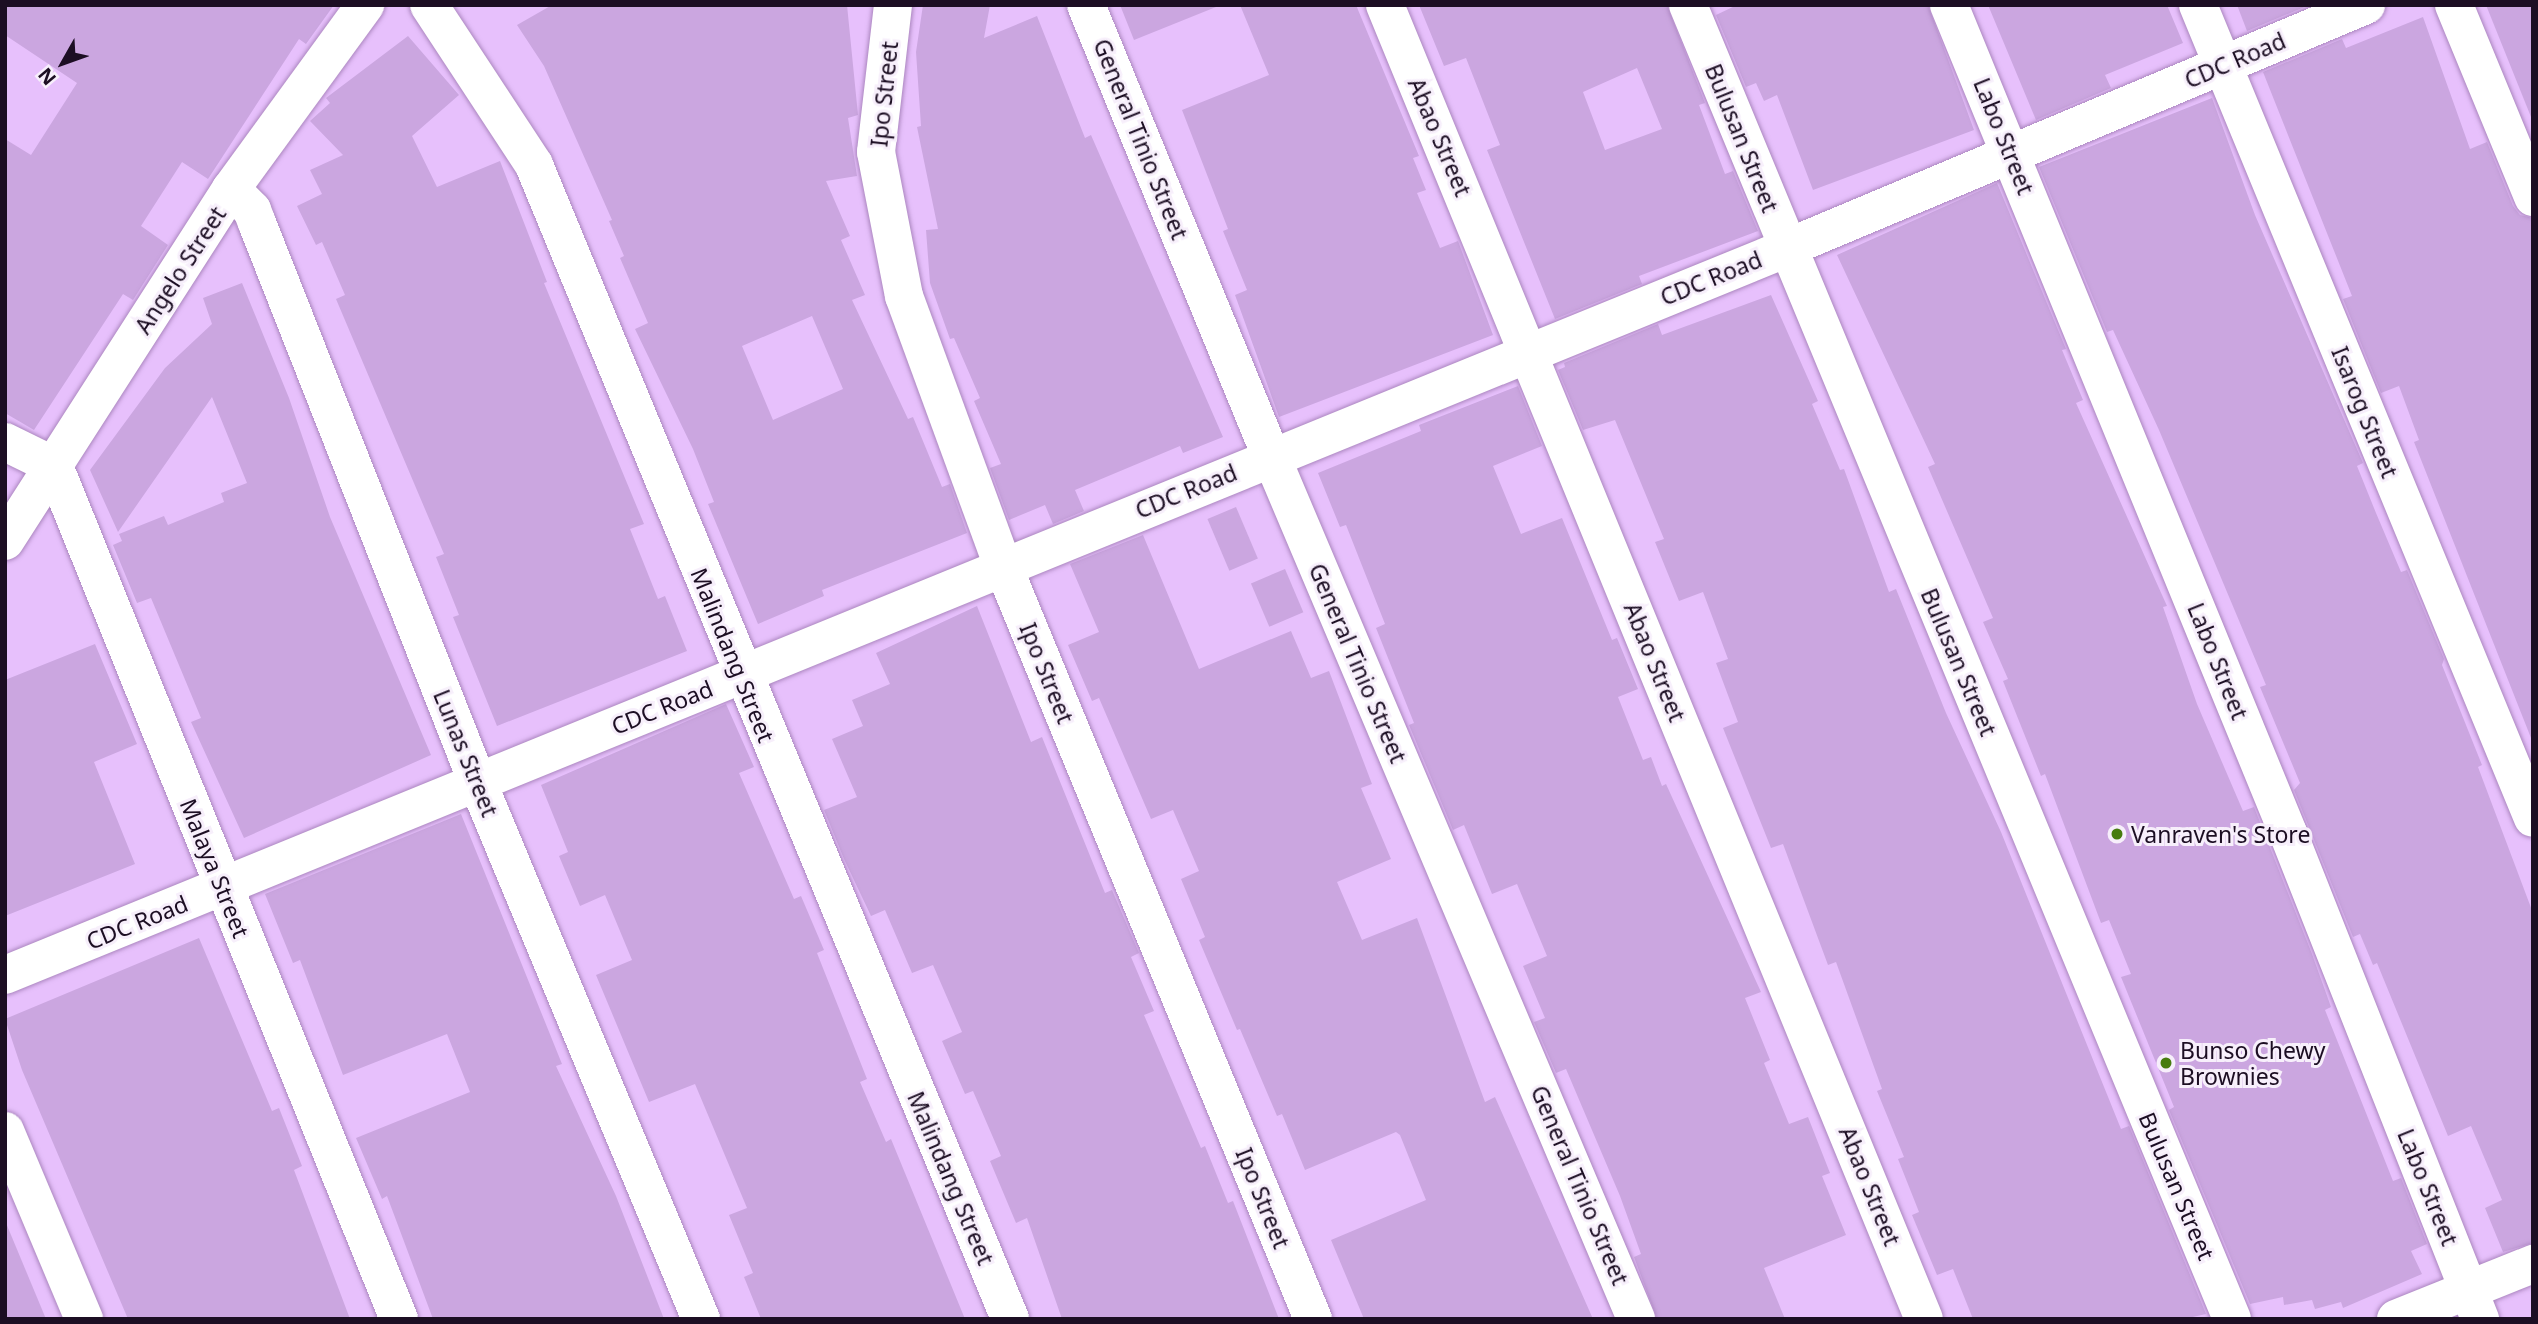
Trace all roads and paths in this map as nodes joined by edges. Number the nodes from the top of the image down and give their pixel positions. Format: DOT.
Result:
graph roads {
  1 [pos="365,5"];
  2 [pos="429,5"];
  3 [pos="893,5"];
  4 [pos="1086,5"];
  5 [pos="1385,5"];
  6 [pos="1688,5"];
  7 [pos="1949,5"];
  8 [pos="2198,5"];
  9 [pos="2366,5"];
  10 [pos="2454,5"];
  11 [pos="2222,65"];
  12 [pos="2011,153"];
  13 [pos="231,189"];
  14 [pos="2533,197"];
  15 [pos="1787,248"];
  16 [pos="1528,351"];
  17 [pos="5,442"];
  18 [pos="1270,456"];
  19 [pos="54,466"];
  20 [pos="5,541"];
  21 [pos="1003,566"];
  22 [pos="741,676"];
  23 [pos="477,782"];
  24 [pos="2533,818"];
  25 [pos="222,887"];
  26 [pos="5,975"];
  27 [pos="5,1131"];
  28 [pos="2533,1264"];
  29 [pos="2474,1304"];
  30 [pos="84,1319"];
  31 [pos="399,1319"];
  32 [pos="701,1319"];
  33 [pos="1010,1319"];
  34 [pos="1313,1319"];
  35 [pos="1636,1319"];
  36 [pos="1924,1319"];
  37 [pos="2232,1319"];
  38 [pos="2396,1319"];
  1 -- 13 [label="street, Angelo Street"];
  2 -- 22 [label="street, Malindang Street"];
  3 -- 21 [label="street, Ipo Street"];
  4 -- 18 [label="street, General Tinio Street"];
  5 -- 16 [label="street, Abao Street"];
  6 -- 15 [label="street, Bulusan Street"];
  7 -- 12 [label="street, Labo Street"];
  8 -- 11 [label="street, Isarog Street"];
  9 -- 11 [label="street, CDC Road"];
  10 -- 14 [label="street"];
  11 -- 12 [label="street, CDC Road"];
  11 -- 24 [label="street, Isarog Street"];
  12 -- 15 [label="street, CDC Road"];
  12 -- 29 [label="street, Labo Street"];
  13 -- 19 [label="street, Angelo Street"];
  13 -- 23 [label="street, Lunas Street"];
  15 -- 16 [label="street, CDC Road"];
  15 -- 37 [label="street, Bulusan Street"];
  16 -- 18 [label="street, CDC Road"];
  16 -- 36 [label="street, Abao Street"];
  17 -- 19 [label="street"];
  18 -- 21 [label="street, CDC Road"];
  18 -- 35 [label="street, General Tinio Street"];
  19 -- 20 [label="street, Angelo Street"];
  19 -- 25 [label="street, Malaya Street"];
  21 -- 22 [label="street, CDC Road"];
  21 -- 34 [label="street, Ipo Street"];
  22 -- 23 [label="street, CDC Road"];
  22 -- 33 [label="street, Malindang Street"];
  23 -- 25 [label="street, CDC Road"];
  23 -- 32 [label="street, Lunas Street"];
  25 -- 26 [label="street, CDC Road"];
  25 -- 31 [label="street, Malaya Street"];
  27 -- 30 [label="street"];
  28 -- 29 [label="street"];
  29 -- 38 [label="street"];
}
